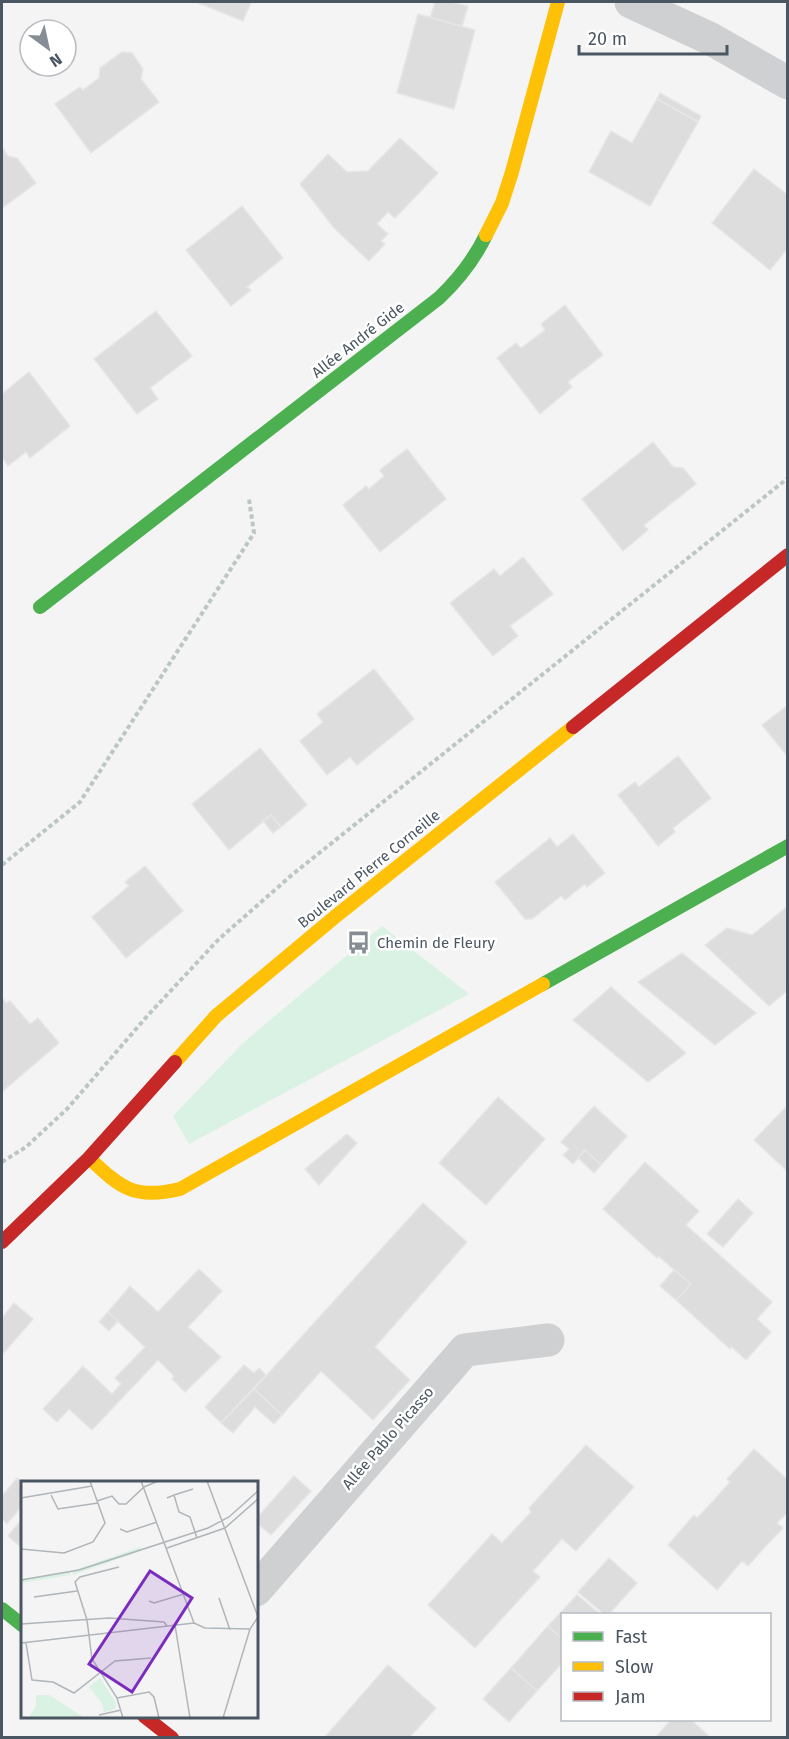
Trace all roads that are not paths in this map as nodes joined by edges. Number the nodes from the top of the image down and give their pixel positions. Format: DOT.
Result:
graph roads {
  1 [pos="558,2"];
  2 [pos="631,2"];
  3 [pos="788,83"];
  4 [pos="788,555"];
  5 [pos="40,607"];
  6 [pos="788,846"];
  7 [pos="89,1158"];
  8 [pos="2,1242"];
  9 [pos="548,1340"];
  10 [pos="258,1588"];
  11 [pos="2,1609"];
  12 [pos="21,1624"];
  13 [pos="146,1718"];
  14 [pos="172,1737"];
  1 -- 5 [label="street, Allée André Gide"];
  2 -- 3 [label="street"];
  4 -- 7 [label="street, Boulevard Pierre Corneille"];
  6 -- 7 [label="street"];
  7 -- 8 [label="street, Boulevard Pierre Corneille"];
  9 -- 10 [label="street, Allée Pablo Picasso"];
  11 -- 12 [label="street"];
  13 -- 14 [label="street"];
}
